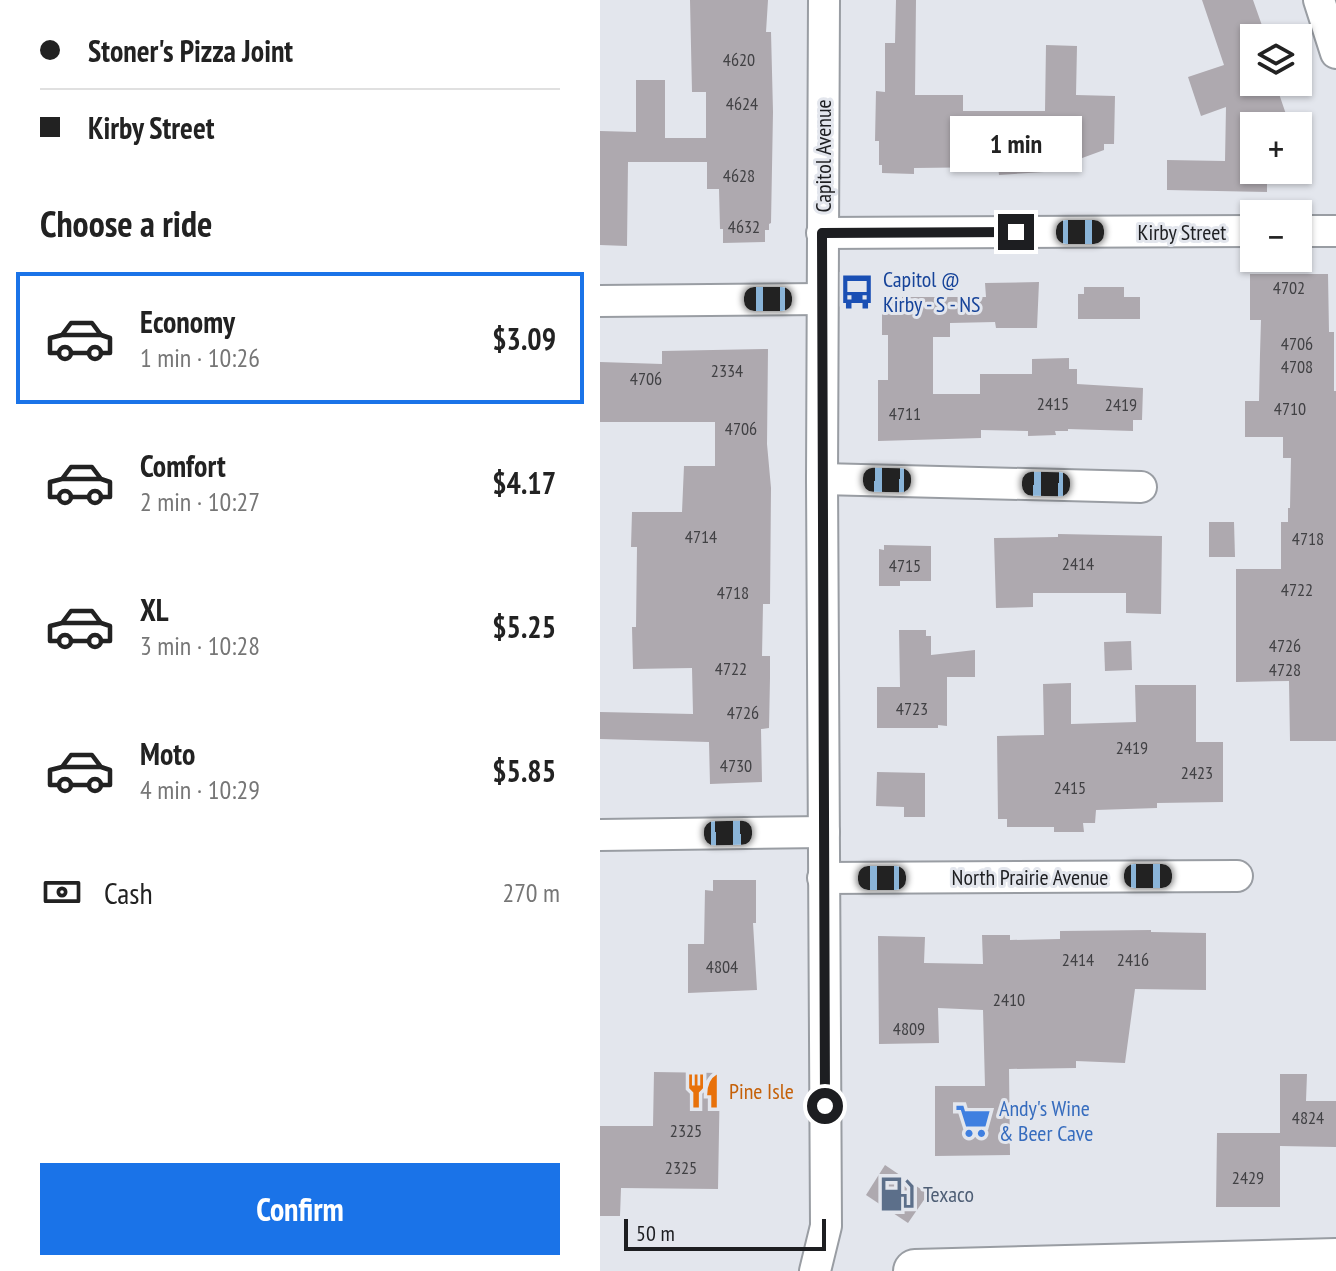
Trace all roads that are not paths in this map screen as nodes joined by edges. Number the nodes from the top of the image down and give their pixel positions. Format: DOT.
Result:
graph roads {
  1 [pos="824,0"];
  2 [pos="1319,0"];
  3 [pos="1336,53"];
  4 [pos="1240,231"];
  5 [pos="1312,231"];
  6 [pos="1336,231"];
  7 [pos="822,233"];
  8 [pos="822,299"];
  9 [pos="600,301"];
  10 [pos="822,479"];
  11 [pos="1141,487"];
  12 [pos="824,832"];
  13 [pos="600,835"];
  14 [pos="1237,876"];
  15 [pos="823,878"];
  16 [pos="1336,1260"];
  17 [pos="815,1271"];
  18 [pos="915,1271"];
  1 -- 7 [label="street, Capitol Avenue"];
  2 -- 3 [label="street"];
  4 -- 7 [label="street, Kirby Street"];
  5 -- 6 [label="street"];
  7 -- 8 [label="street, Capitol Avenue"];
  8 -- 9 [label="street"];
  8 -- 10 [label="street, Capitol Avenue"];
  10 -- 11 [label="street"];
  10 -- 12 [label="street, Capitol Avenue"];
  12 -- 13 [label="street"];
  12 -- 15 [label="street, Capitol Avenue"];
  14 -- 15 [label="street, North Prairie Avenue"];
  15 -- 17 [label="street, Capitol Avenue"];
  16 -- 18 [label="street"];
}
